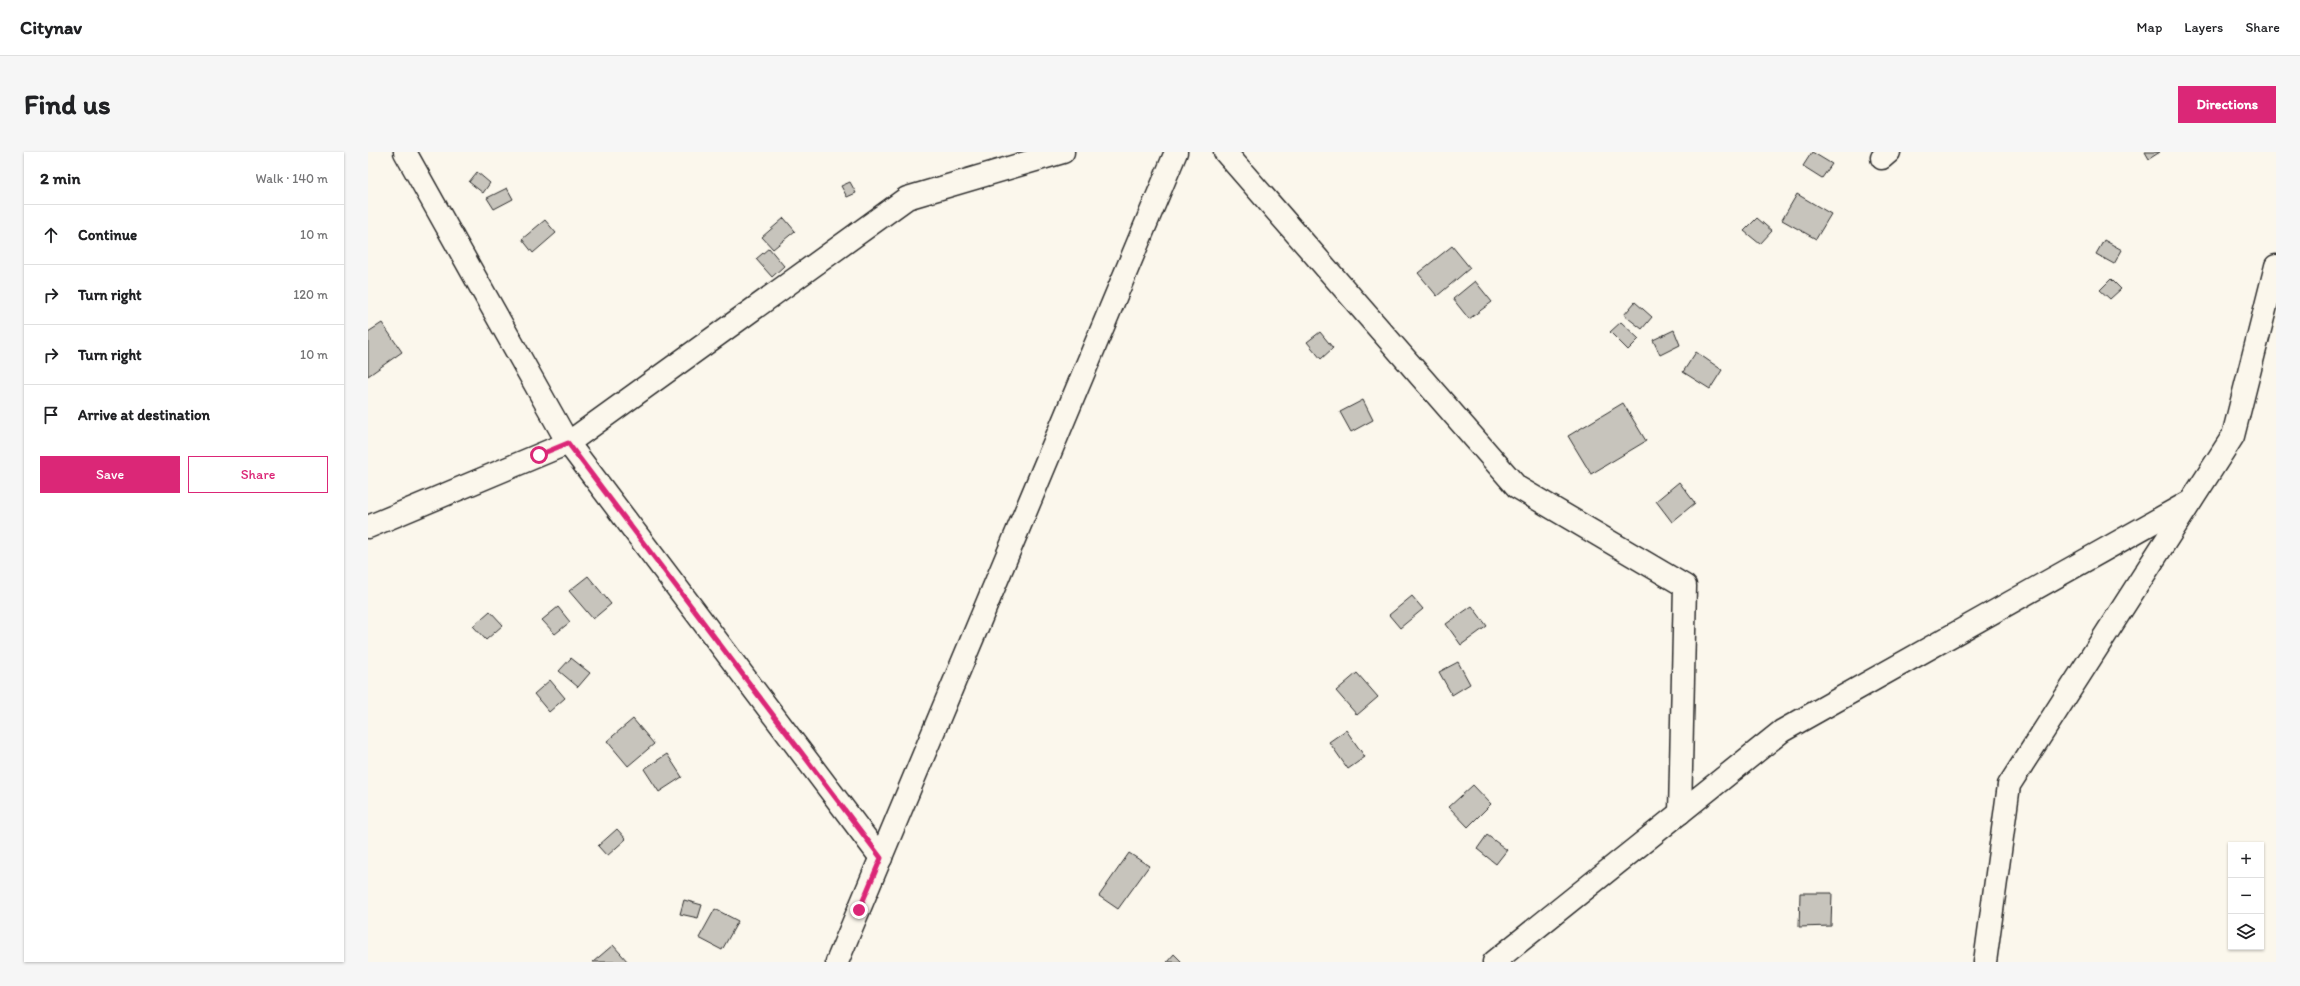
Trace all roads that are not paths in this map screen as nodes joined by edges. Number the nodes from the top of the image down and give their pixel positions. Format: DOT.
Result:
graph roads {
  1 [pos="405,152"];
  2 [pos="1063,152"];
  3 [pos="1176,152"];
  4 [pos="1225,152"];
  5 [pos="2276,266"];
  6 [pos="568,443"];
  7 [pos="2191,501"];
  8 [pos="368,528"];
  9 [pos="1680,813"];
  10 [pos="881,858"];
  11 [pos="837,962"];
  12 [pos="1494,962"];
  13 [pos="1985,962"];
  1 -- 6 [label="street"];
  2 -- 6 [label="street"];
  3 -- 10 [label="street"];
  4 -- 9 [label="street"];
  5 -- 7 [label="street"];
  6 -- 8 [label="street"];
  6 -- 10 [label="street"];
  7 -- 9 [label="street"];
  7 -- 13 [label="street"];
  9 -- 12 [label="street"];
  10 -- 11 [label="street"];
}
